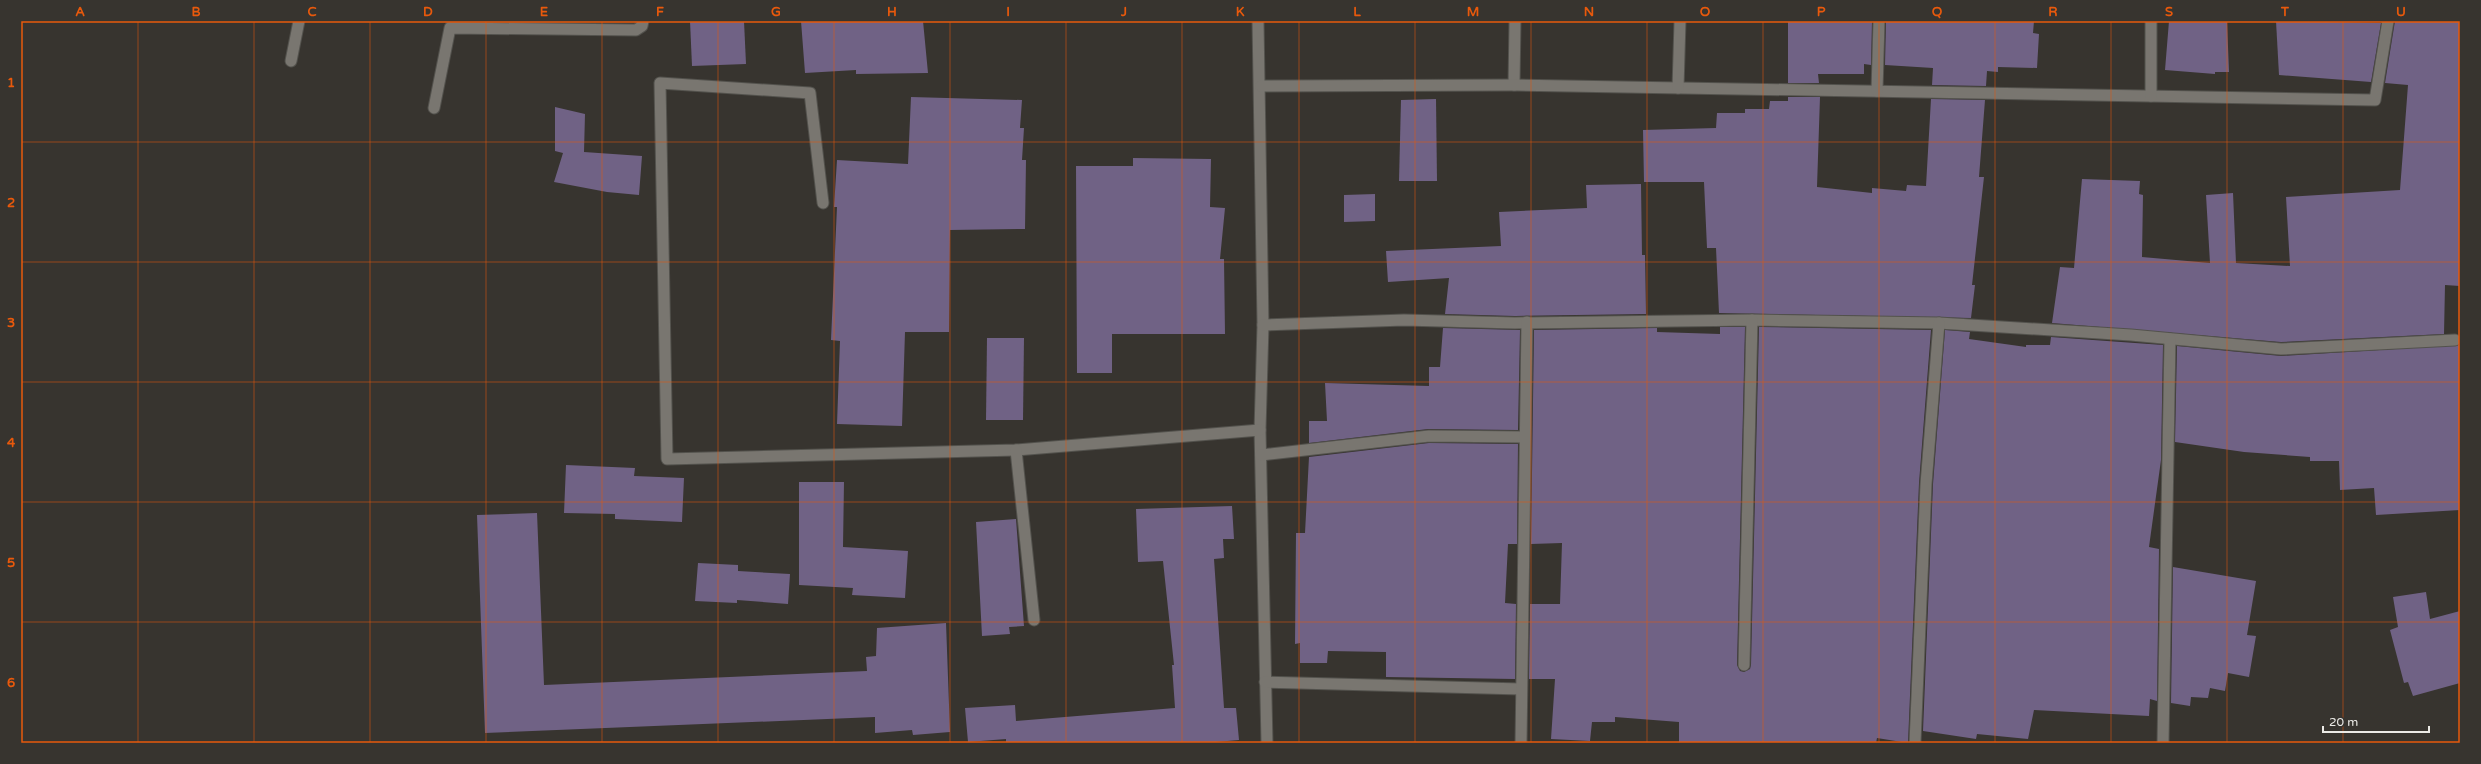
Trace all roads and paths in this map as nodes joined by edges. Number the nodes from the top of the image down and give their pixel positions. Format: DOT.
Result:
graph roads {
  1 [pos="299,21"];
  2 [pos="643,21"];
  3 [pos="1258,21"];
  4 [pos="1515,21"];
  5 [pos="1680,21"];
  6 [pos="1880,21"];
  7 [pos="2151,21"];
  8 [pos="2388,21"];
  9 [pos="450,24"];
  10 [pos="291,61"];
  11 [pos="1514,85"];
  12 [pos="1261,86"];
  13 [pos="1678,88"];
  14 [pos="1877,91"];
  15 [pos="2150,96"];
  16 [pos="434,108"];
  17 [pos="824,203"];
  18 [pos="1752,320"];
  19 [pos="1527,322"];
  20 [pos="1939,323"];
  21 [pos="1263,325"];
  22 [pos="2170,339"];
  23 [pos="2455,340"];
  24 [pos="1260,430"];
  25 [pos="1524,437"];
  26 [pos="1016,450"];
  27 [pos="1261,455"];
  28 [pos="1034,620"];
  29 [pos="1744,665"];
  30 [pos="1265,682"];
  31 [pos="1521,689"];
  32 [pos="1267,743"];
  33 [pos="1521,743"];
  34 [pos="1915,743"];
  35 [pos="2163,743"];
  1 -- 10 [label="street"];
  2 -- 9 [label="street"];
  3 -- 12 [label="street"];
  4 -- 11 [label="street"];
  5 -- 13 [label="street"];
  6 -- 14 [label="street"];
  7 -- 15 [label="street"];
  8 -- 15 [label="street"];
  9 -- 16 [label="street"];
  11 -- 12 [label="street"];
  11 -- 13 [label="street"];
  12 -- 21 [label="street"];
  13 -- 14 [label="street"];
  14 -- 15 [label="street"];
  17 -- 26 [label="street"];
  18 -- 19 [label="street"];
  18 -- 20 [label="street"];
  18 -- 29 [label="street"];
  19 -- 21 [label="street"];
  19 -- 25 [label="street"];
  20 -- 22 [label="street"];
  20 -- 34 [label="street"];
  21 -- 24 [label="street"];
  22 -- 23 [label="street"];
  22 -- 35 [label="street"];
  24 -- 26 [label="street"];
  24 -- 27 [label="street"];
  25 -- 27 [label="street"];
  25 -- 31 [label="street"];
  26 -- 28 [label="street"];
  27 -- 30 [label="street"];
  30 -- 31 [label="street"];
  30 -- 32 [label="street"];
  31 -- 33 [label="street"];
}
